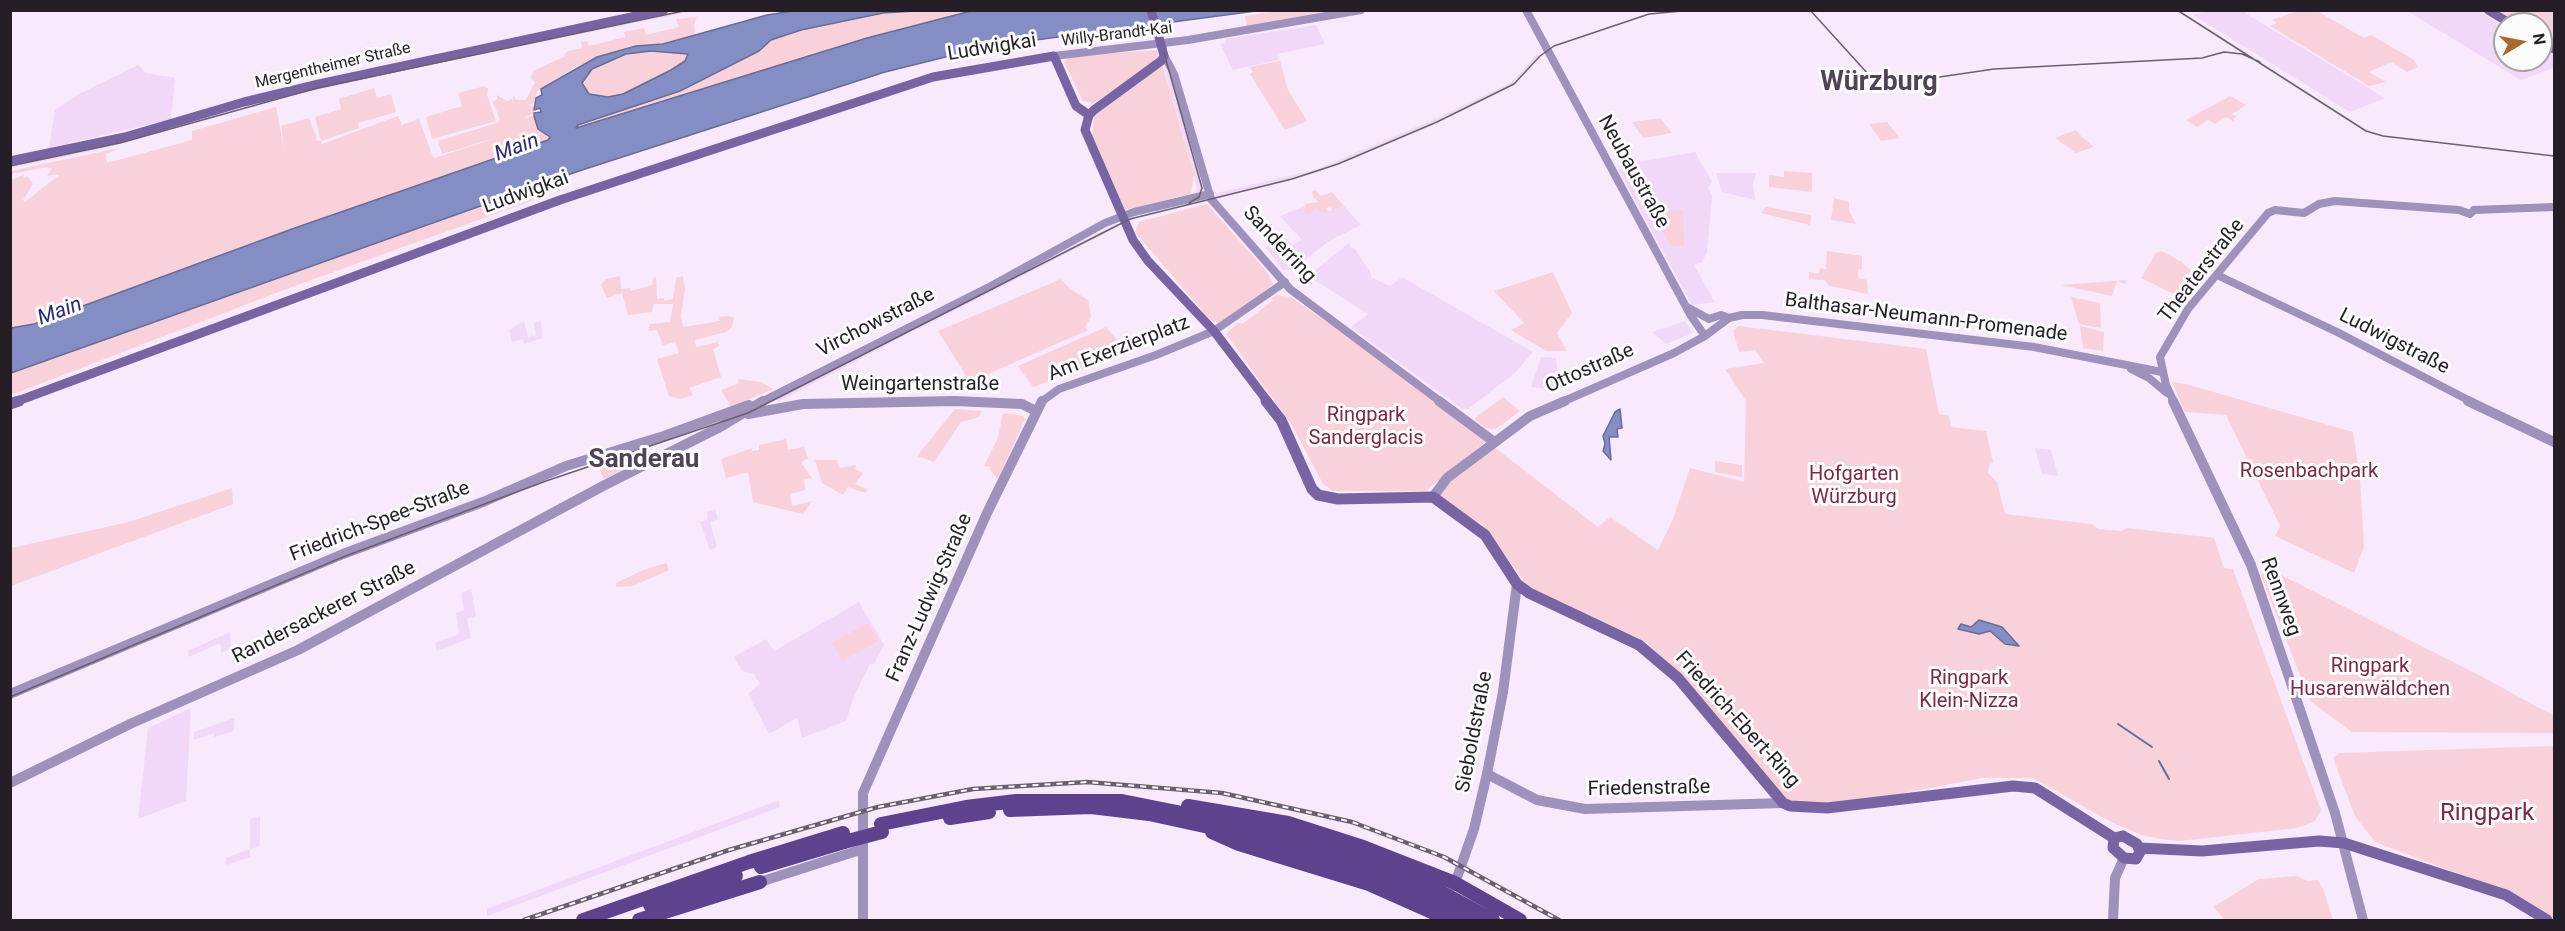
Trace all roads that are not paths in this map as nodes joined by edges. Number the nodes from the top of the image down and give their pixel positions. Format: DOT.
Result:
graph roads {
  1 [pos="664,10"];
  2 [pos="1151,10"];
  3 [pos="1361,10"];
  4 [pos="1526,10"];
  5 [pos="1054,56"];
  6 [pos="1164,57"];
  7 [pos="1089,116"];
  8 [pos="10,161"];
  9 [pos="1210,194"];
  10 [pos="2554,207"];
  11 [pos="1122,217"];
  12 [pos="2217,275"];
  13 [pos="1285,282"];
  14 [pos="1685,306"];
  15 [pos="1729,318"];
  16 [pos="1711,319"];
  17 [pos="1714,328"];
  18 [pos="1214,331"];
  19 [pos="1705,336"];
  20 [pos="2160,357"];
  21 [pos="2119,363"];
  22 [pos="2162,372"];
  23 [pos="798,382"];
  24 [pos="768,397"];
  25 [pos="2171,397"];
  26 [pos="15,402"];
  27 [pos="802,404"];
  28 [pos="1038,407"];
  29 [pos="732,420"];
  30 [pos="1493,441"];
  31 [pos="2554,442"];
  32 [pos="648,464"];
  33 [pos="1433,497"];
  34 [pos="1517,584"];
  35 [pos="10,694"];
  36 [pos="1487,774"];
  37 [pos="10,783"];
  38 [pos="1783,803"];
  39 [pos="1151,806"];
  40 [pos="1201,825"];
  41 [pos="881,828"];
  42 [pos="843,838"];
  43 [pos="2114,838"];
  44 [pos="2344,843"];
  45 [pos="2139,848"];
  46 [pos="863,849"];
  47 [pos="2124,858"];
  48 [pos="1368,867"];
  49 [pos="760,882"];
  50 [pos="1455,883"];
  51 [pos="1445,919"];
  52 [pos="583,921"];
  53 [pos="607,921"];
  54 [pos="639,921"];
  55 [pos="863,921"];
  56 [pos="1475,921"];
  57 [pos="1493,921"];
  58 [pos="1520,921"];
  59 [pos="2113,921"];
  60 [pos="2363,921"];
  61 [pos="2547,921"];
  1 -- 8 [label="main road, Mergentheimer Straße"];
  2 -- 6 [label="main road, bridge"];
  3 -- 5 [label="street, Willy-Brandt-Kai"];
  4 -- 14 [label="street, Neubaustraße"];
  5 -- 7 [label="main road"];
  5 -- 26 [label="main road, Ludwigkai"];
  6 -- 7 [label="main road"];
  6 -- 9 [label="street, Sanderring"];
  7 -- 11 [label="main road"];
  9 -- 11 [label="street, Virchowstraße"];
  9 -- 13 [label="street, Sanderring"];
  10 -- 12 [label="street, Theaterstraße"];
  11 -- 18 [label="main road"];
  11 -- 23 [label="street, Virchowstraße"];
  12 -- 20 [label="street, Theaterstraße"];
  12 -- 31 [label="street, Ludwigstraße"];
  13 -- 18 [label="street, Am Exerzierplatz"];
  13 -- 30 [label="street, Sanderring"];
  14 -- 16 [label="street"];
  14 -- 19 [label="street, Neubaustraße"];
  15 -- 16 [label="street, Balthasar-Neumann-Promenade"];
  15 -- 17 [label="street, Ottostraße"];
  15 -- 21 [label="street, Balthasar-Neumann-Promenade"];
  16 -- 17 [label="street"];
  17 -- 19 [label="street, Ottostraße"];
  18 -- 28 [label="street, Am Exerzierplatz"];
  18 -- 33 [label="main road"];
  19 -- 30 [label="street, Ottostraße"];
  20 -- 21 [label="street"];
  20 -- 22 [label="street"];
  21 -- 22 [label="street, Balthasar-Neumann-Promenade"];
  21 -- 25 [label="street, Balthasar-Neumann-Promenade"];
  22 -- 25 [label="street, Rennweg"];
  23 -- 24 [label="street, Virchowstraße"];
  23 -- 27 [label="street"];
  24 -- 29 [label="street, Virchowstraße"];
  24 -- 35 [label="street, Friedrich-Spee-Straße"];
  25 -- 44 [label="street, Rennweg"];
  27 -- 28 [label="street, Weingartenstraße"];
  27 -- 29 [label="street, Weingartenstraße"];
  28 -- 46 [label="street, Franz-Ludwig-Straße"];
  29 -- 32 [label="street, Virchowstraße"];
  30 -- 33 [label="street, Ottostraße"];
  32 -- 37 [label="street, Randersackerer Straße"];
  33 -- 34 [label="main road, Friedrich-Ebert-Ring"];
  34 -- 36 [label="street, Sieboldstraße"];
  34 -- 38 [label="main road, Friedrich-Ebert-Ring"];
  36 -- 38 [label="street, Friedenstraße"];
  36 -- 50 [label="street, Sieboldstraße"];
  38 -- 43 [label="main road, Friedrich-Ebert-Ring"];
  39 -- 41 [label="main road"];
  39 -- 48 [label="main road"];
  39 -- 50 [label="main road"];
  40 -- 41 [label="main road"];
  40 -- 48 [label="main road"];
  40 -- 51 [label="main road"];
  41 -- 42 [label="main road, bridge"];
  42 -- 52 [label="main road"];
  42 -- 53 [label="main road"];
  43 -- 45 [label="main road, Friedrich-Ebert-Ring"];
  43 -- 47 [label="main road, Friedrich-Ebert-Ring"];
  44 -- 45 [label="main road, Friedrich-Ebert-Ring"];
  44 -- 60 [label="street, Rennweg"];
  44 -- 61 [label="main road, Friedrich-Ebert-Ring"];
  45 -- 47 [label="main road"];
  46 -- 49 [label="street"];
  46 -- 55 [label="street, Franz-Ludwig-Straße"];
  47 -- 59 [label="street"];
  48 -- 56 [label="main road, bridge"];
  48 -- 57 [label="main road, bridge"];
  49 -- 54 [label="main road"];
  50 -- 51 [label="street, Sieboldstraße"];
  50 -- 58 [label="main road"];
}
